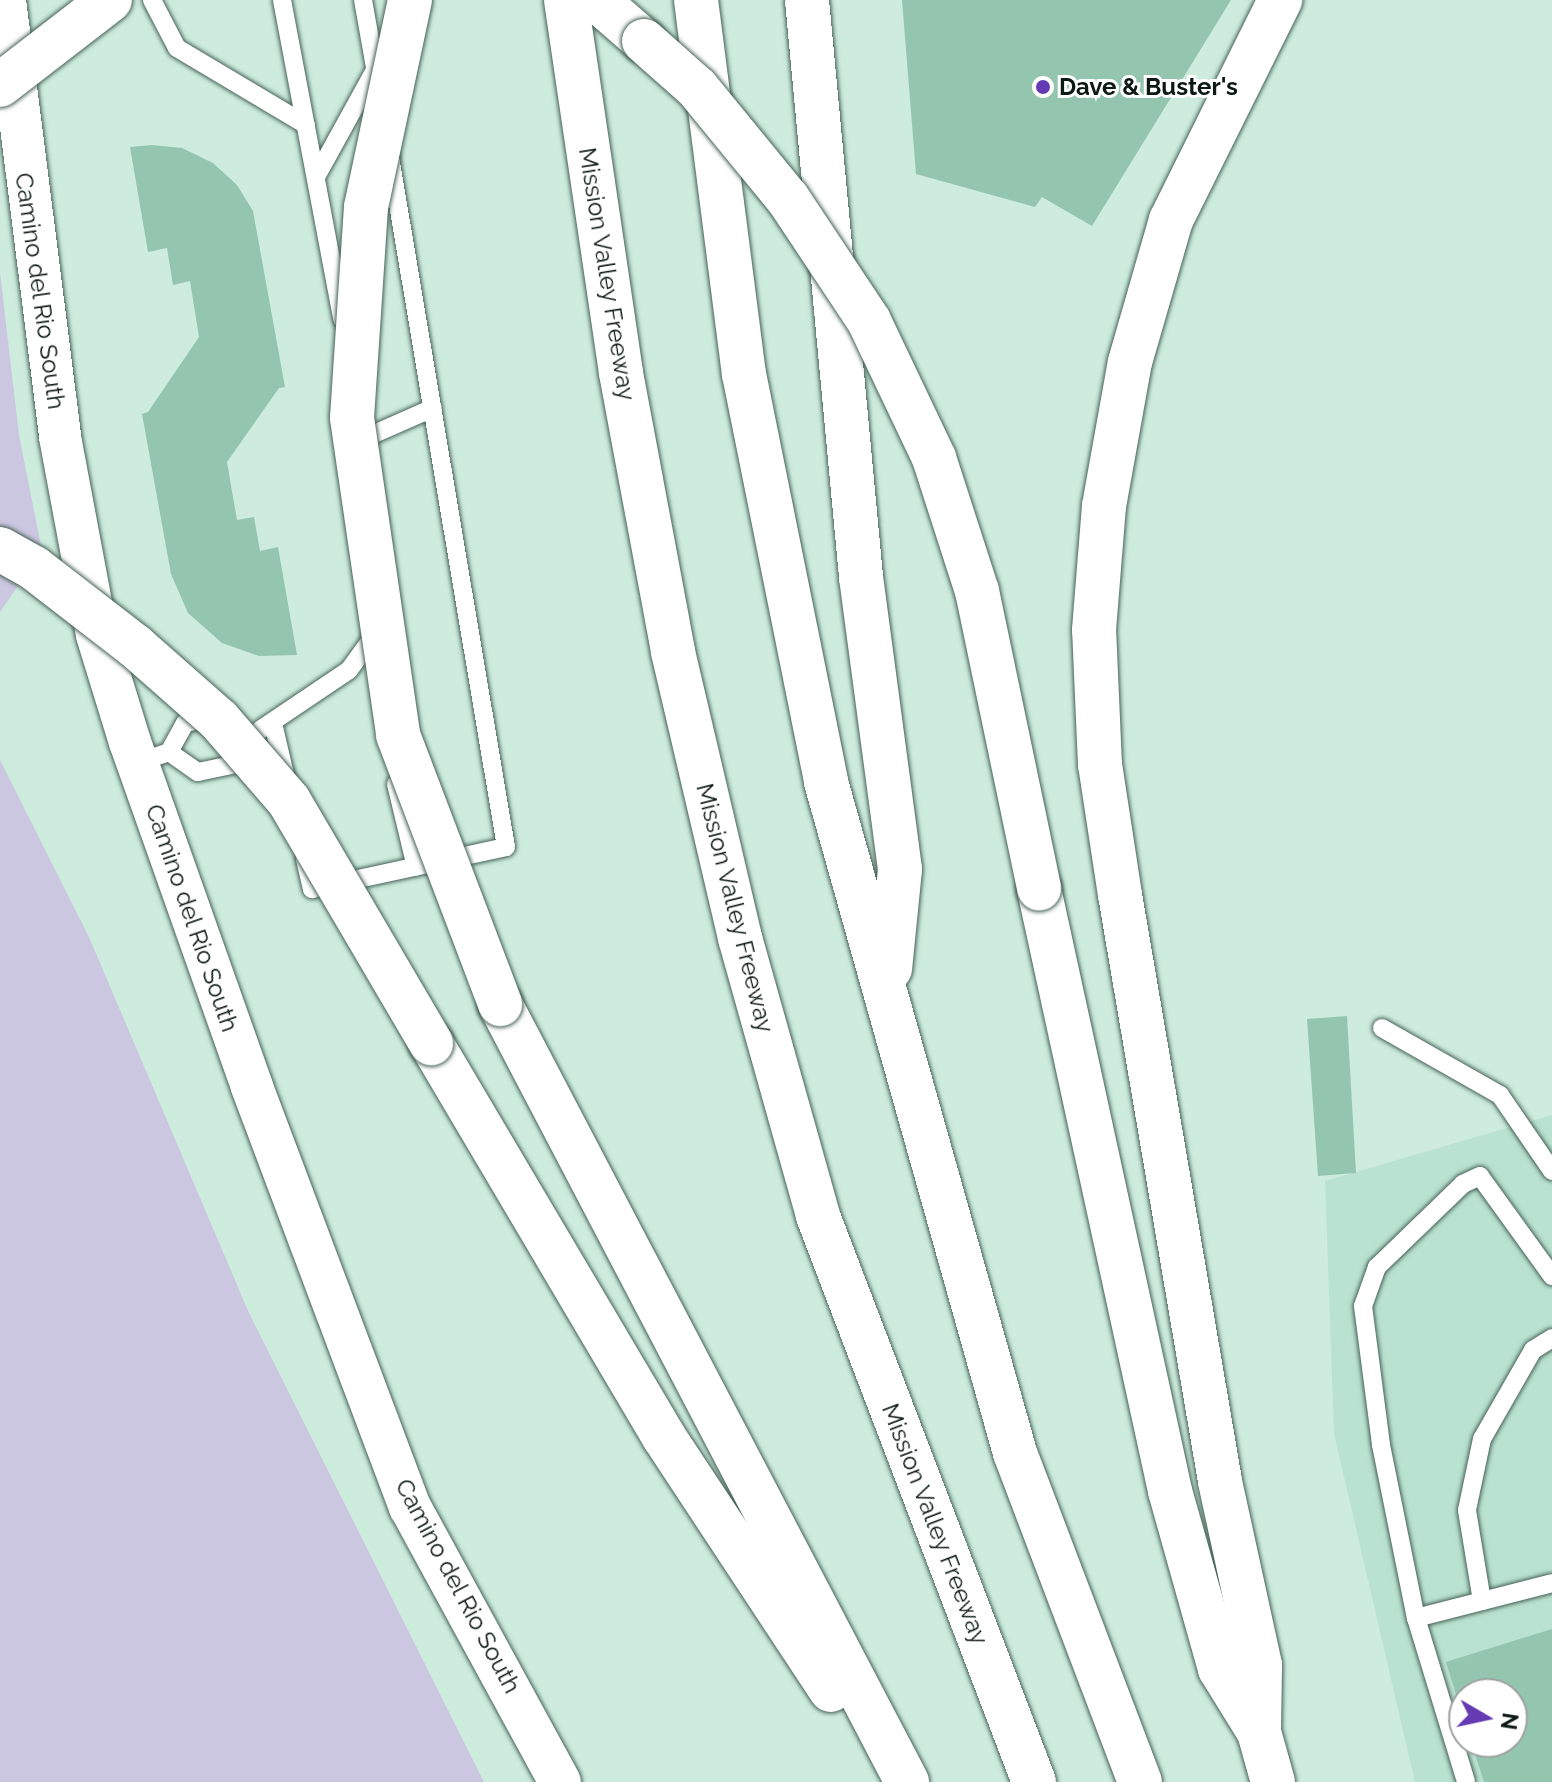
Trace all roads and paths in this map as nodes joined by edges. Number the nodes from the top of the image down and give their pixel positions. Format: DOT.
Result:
graph roads {
  1 [pos="5,0"];
  2 [pos="110,0"];
  3 [pos="152,0"];
  4 [pos="282,0"];
  5 [pos="363,0"];
  6 [pos="410,0"];
  7 [pos="566,0"];
  8 [pos="597,0"];
  9 [pos="696,0"];
  10 [pos="807,0"];
  11 [pos="1280,0"];
  12 [pos="375,70"];
  13 [pos="0,85"];
  14 [pos="306,125"];
  15 [pos="316,177"];
  16 [pos="433,408"];
  17 [pos="365,438"];
  18 [pos="0,549"];
  19 [pos="364,650"];
  20 [pos="266,726"];
  21 [pos="153,758"];
  22 [pos="416,867"];
  23 [pos="888,991"];
  24 [pos="1382,1028"];
  25 [pos="1552,1171"];
  26 [pos="1552,1276"];
  27 [pos="1552,1338"];
  28 [pos="1552,1583"];
  29 [pos="1482,1601"];
  30 [pos="1416,1618"];
  31 [pos="1259,1732"];
  32 [pos="560,1782"];
  33 [pos="892,1782"];
  34 [pos="907,1782"];
  35 [pos="1034,1782"];
  36 [pos="1140,1782"];
  37 [pos="1273,1782"];
  38 [pos="1466,1782"];
  1 -- 21 [label="street, Camino del Rio South"];
  2 -- 13 [label="highway, bridge"];
  3 -- 14 [label="lane"];
  4 -- 14 [label="lane"];
  5 -- 12 [label="lane"];
  6 -- 34 [label="highway, bridge"];
  7 -- 35 [label="highway, Mission Valley Freeway"];
  8 -- 31 [label="highway, bridge"];
  9 -- 23 [label="highway"];
  10 -- 23 [label="highway"];
  11 -- 31 [label="highway"];
  12 -- 15 [label="lane"];
  12 -- 16 [label="lane"];
  14 -- 15 [label="lane"];
  15 -- 17 [label="lane"];
  16 -- 17 [label="lane"];
  16 -- 22 [label="lane"];
  17 -- 19 [label="lane"];
  18 -- 33 [label="highway, bridge"];
  19 -- 20 [label="lane"];
  19 -- 22 [label="lane"];
  20 -- 21 [label="lane"];
  20 -- 21 [label="lane"];
  20 -- 22 [label="lane"];
  21 -- 32 [label="street, Camino del Rio South"];
  23 -- 36 [label="highway"];
  24 -- 25 [label="lane"];
  26 -- 30 [label="lane"];
  27 -- 29 [label="lane"];
  28 -- 29 [label="lane"];
  29 -- 30 [label="lane"];
  30 -- 38 [label="lane"];
  31 -- 37 [label="highway"];
}
